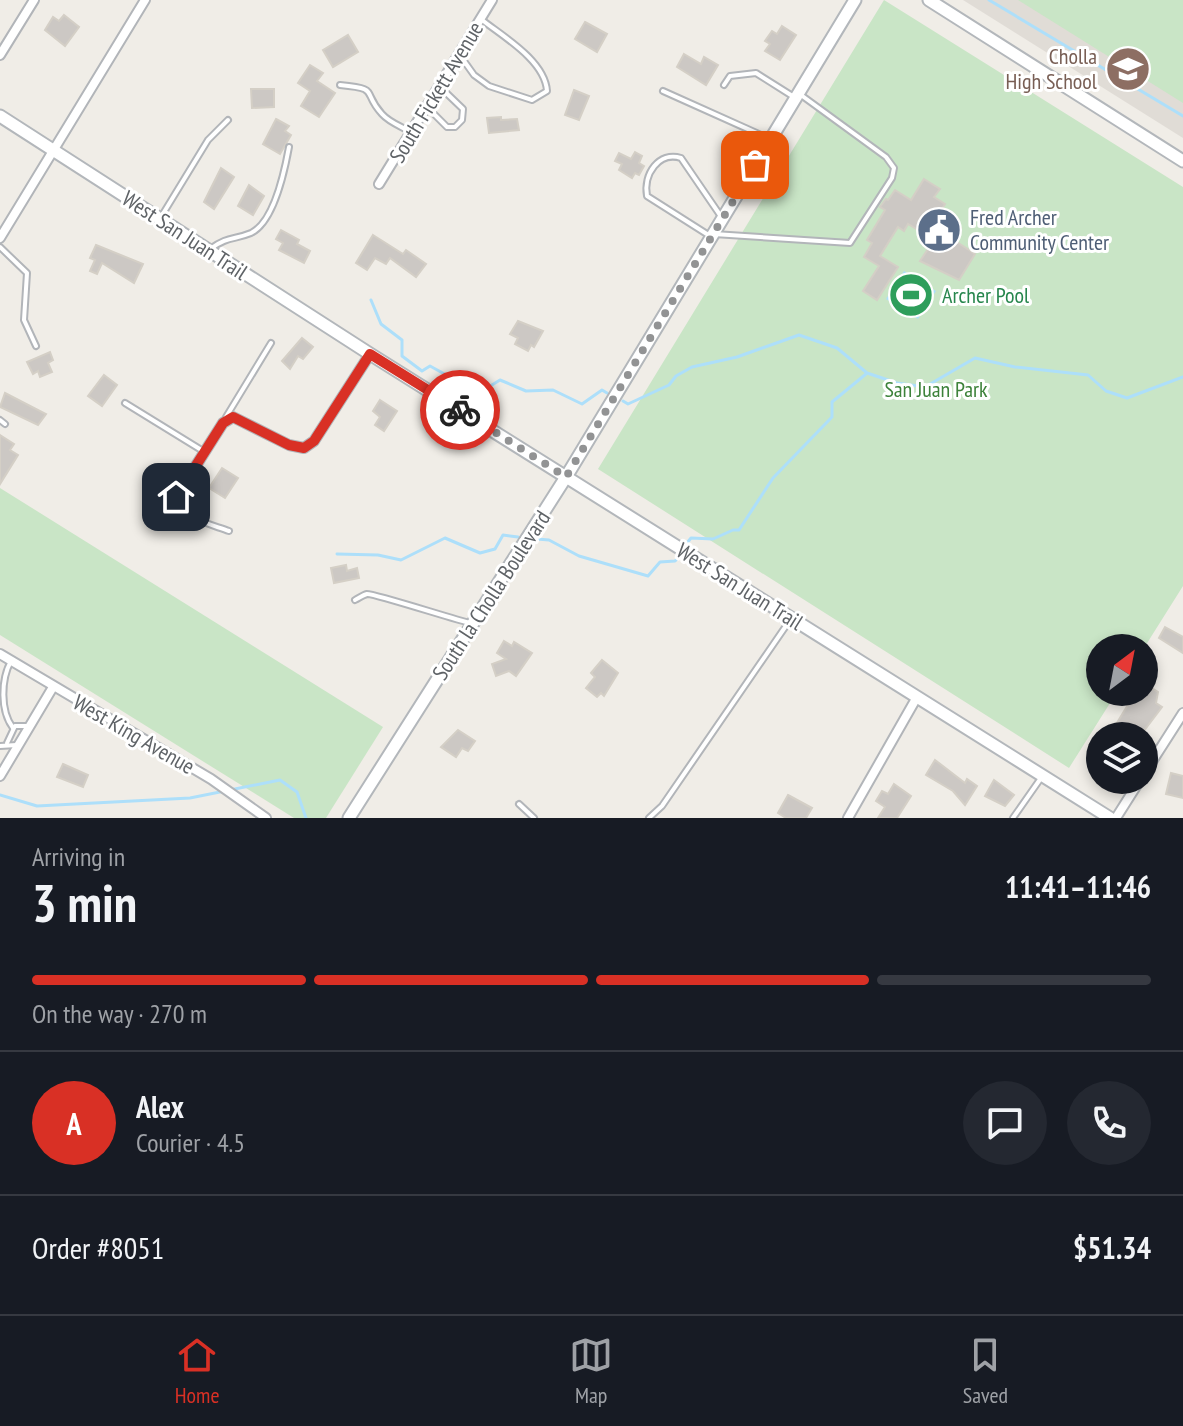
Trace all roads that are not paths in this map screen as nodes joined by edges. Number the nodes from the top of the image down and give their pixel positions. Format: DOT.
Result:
graph roads {
  1 [pos="34,0"];
  2 [pos="145,0"];
  3 [pos="492,0"];
  4 [pos="855,0"];
  5 [pos="929,0"];
  6 [pos="480,19"];
  7 [pos="459,54"];
  8 [pos="0,55"];
  9 [pos="340,85"];
  10 [pos="724,85"];
  11 [pos="439,86"];
  12 [pos="663,91"];
  13 [pos="797,96"];
  14 [pos="427,106"];
  15 [pos="0,116"];
  16 [pos="228,120"];
  17 [pos="411,132"];
  18 [pos="771,139"];
  19 [pos="289,147"];
  20 [pos="55,152"];
  21 [pos="1183,161"];
  22 [pos="379,184"];
  23 [pos="160,219"];
  24 [pos="723,219"];
  25 [pos="713,235"];
  26 [pos="0,238"];
  27 [pos="0,247"];
  28 [pos="208,250"];
  29 [pos="271,343"];
  30 [pos="36,346"];
  31 [pos="370,354"];
  32 [pos="125,403"];
  33 [pos="223,423"];
  34 [pos="205,452"];
  35 [pos="566,477"];
  36 [pos="176,497"];
  37 [pos="229,531"];
  38 [pos="355,600"];
  39 [pos="791,618"];
  40 [pos="472,624"];
  41 [pos="0,654"];
  42 [pos="11,661"];
  43 [pos="53,687"];
  44 [pos="917,697"];
  45 [pos="1183,713"];
  46 [pos="30,726"];
  47 [pos="13,728"];
  48 [pos="7,743"];
  49 [pos="0,746"];
  50 [pos="18,746"];
  51 [pos="1158,752"];
  52 [pos="0,776"];
  53 [pos="1042,776"];
  54 [pos="1131,794"];
  55 [pos="519,804"];
  56 [pos="1104,817"];
  57 [pos="266,818"];
  58 [pos="349,818"];
  59 [pos="534,818"];
  60 [pos="649,818"];
  61 [pos="848,818"];
  62 [pos="1013,818"];
  63 [pos="1116,818"];
  1 -- 8 [label="street"];
  2 -- 20 [label="street"];
  3 -- 6 [label="street, South Fickett Avenue"];
  4 -- 13 [label="street, South la Cholla Boulevard"];
  5 -- 21 [label="street"];
  6 -- 7 [label="street, South Fickett Avenue"];
  6 -- 7 [label="lane"];
  7 -- 11 [label="street, South Fickett Avenue"];
  9 -- 17 [label="lane"];
  10 -- 13 [label="lane"];
  11 -- 14 [label="street, South Fickett Avenue"];
  11 -- 14 [label="lane"];
  12 -- 18 [label="lane"];
  13 -- 18 [label="street, South la Cholla Boulevard"];
  13 -- 25 [label="lane"];
  14 -- 17 [label="street, South Fickett Avenue"];
  15 -- 20 [label="street, West San Juan Trail"];
  16 -- 23 [label="lane"];
  17 -- 22 [label="street, South Fickett Avenue"];
  18 -- 24 [label="street, South la Cholla Boulevard"];
  19 -- 28 [label="lane"];
  20 -- 23 [label="street, West San Juan Trail"];
  20 -- 26 [label="street"];
  23 -- 28 [label="street, West San Juan Trail"];
  24 -- 25 [label="street, South la Cholla Boulevard"];
  24 -- 25 [label="lane"];
  25 -- 35 [label="street, South la Cholla Boulevard"];
  27 -- 30 [label="lane"];
  28 -- 31 [label="street, West San Juan Trail"];
  29 -- 33 [label="lane"];
  31 -- 33 [label="street"];
  31 -- 35 [label="street, West San Juan Trail"];
  32 -- 34 [label="lane"];
  33 -- 34 [label="street"];
  34 -- 36 [label="street"];
  35 -- 39 [label="street, West San Juan Trail"];
  35 -- 40 [label="street, South la Cholla Boulevard"];
  36 -- 37 [label="lane"];
  38 -- 40 [label="lane"];
  39 -- 44 [label="street, West San Juan Trail"];
  39 -- 60 [label="lane"];
  40 -- 58 [label="street, South la Cholla Boulevard"];
  41 -- 42 [label="street, West King Avenue"];
  42 -- 43 [label="street, West King Avenue"];
  42 -- 47 [label="lane"];
  43 -- 46 [label="street"];
  43 -- 57 [label="street, West King Avenue"];
  44 -- 53 [label="street, West San Juan Trail"];
  44 -- 61 [label="street"];
  45 -- 51 [label="street"];
  46 -- 47 [label="lane"];
  46 -- 50 [label="street"];
  47 -- 48 [label="lane"];
  48 -- 49 [label="lane"];
  48 -- 50 [label="lane"];
  50 -- 52 [label="street"];
  53 -- 56 [label="street, West San Juan Trail"];
  53 -- 62 [label="lane"];
  54 -- 63 [label="street"];
  55 -- 59 [label="lane"];
}
